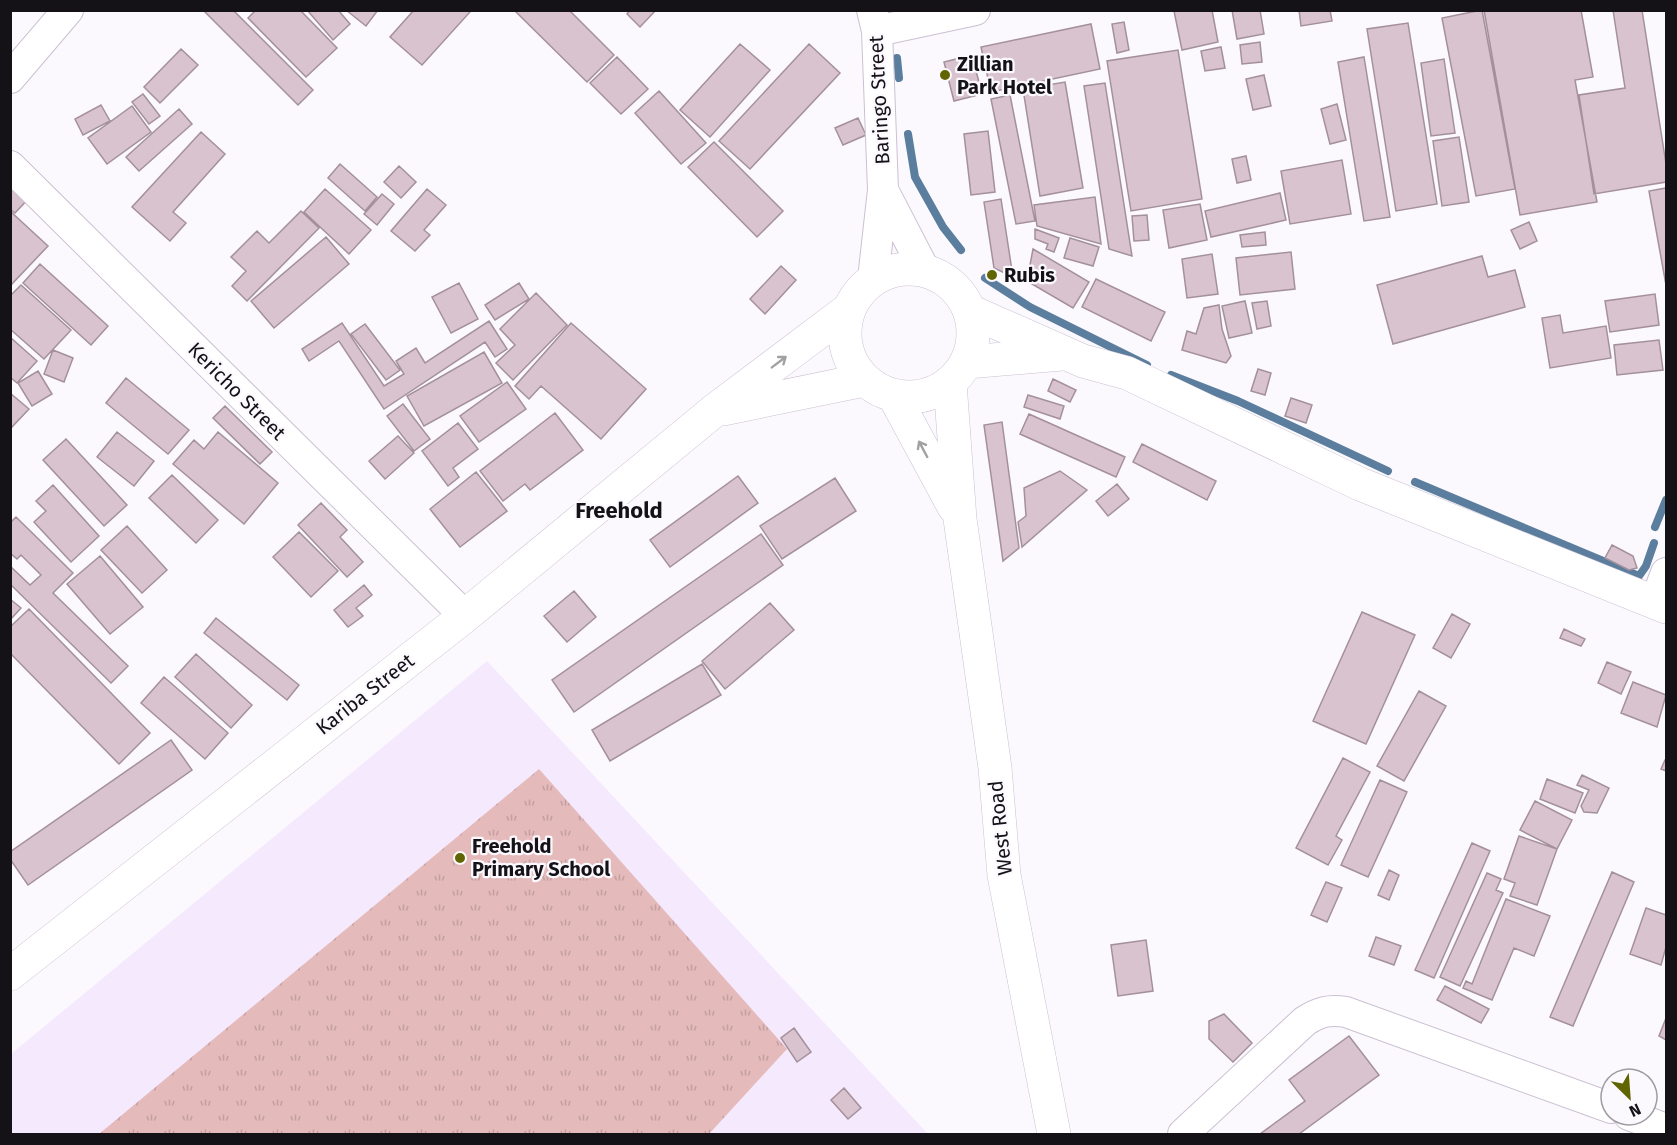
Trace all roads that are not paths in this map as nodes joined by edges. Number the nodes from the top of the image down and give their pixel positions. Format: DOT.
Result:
graph roads {
  1 [pos="69,10"];
  2 [pos="975,10"];
  3 [pos="875,21"];
  4 [pos="10,78"];
  5 [pos="10,166"];
  6 [pos="884,190"];
  7 [pos="925,270"];
  8 [pos="873,279"];
  9 [pos="849,309"];
  10 [pos="970,312"];
  11 [pos="1066,354"];
  12 [pos="958,373"];
  13 [pos="864,380"];
  14 [pos="894,396"];
  15 [pos="715,410"];
  16 [pos="960,519"];
  17 [pos="1663,594"];
  18 [pos="465,616"];
  19 [pos="10,974"];
  20 [pos="1599,1104"];
  21 [pos="1054,1134"];
  22 [pos="1183,1134"];
  1 -- 4 [label="street"];
  2 -- 3 [label="street"];
  3 -- 6 [label="street, Baringo Street"];
  5 -- 18 [label="street, Kericho Street"];
  6 -- 7 [label="street, Baringo Street"];
  6 -- 8 [label="street, Baringo Street"];
  7 -- 8 [label="street"];
  7 -- 10 [label="street"];
  8 -- 9 [label="street"];
  9 -- 13 [label="street"];
  15 -- 9 [label="street, Kariba Street, one-way"];
  10 -- 11 [label="street"];
  10 -- 12 [label="street"];
  11 -- 12 [label="street"];
  11 -- 17 [label="street"];
  12 -- 14 [label="street"];
  12 -- 16 [label="street, West Road"];
  13 -- 14 [label="street"];
  13 -- 15 [label="street"];
  16 -- 14 [label="street, West Road, one-way"];
  15 -- 18 [label="street, Kariba Street"];
  16 -- 21 [label="street, West Road"];
  18 -- 19 [label="street, Kariba Street"];
  20 -- 22 [label="street"];
}
